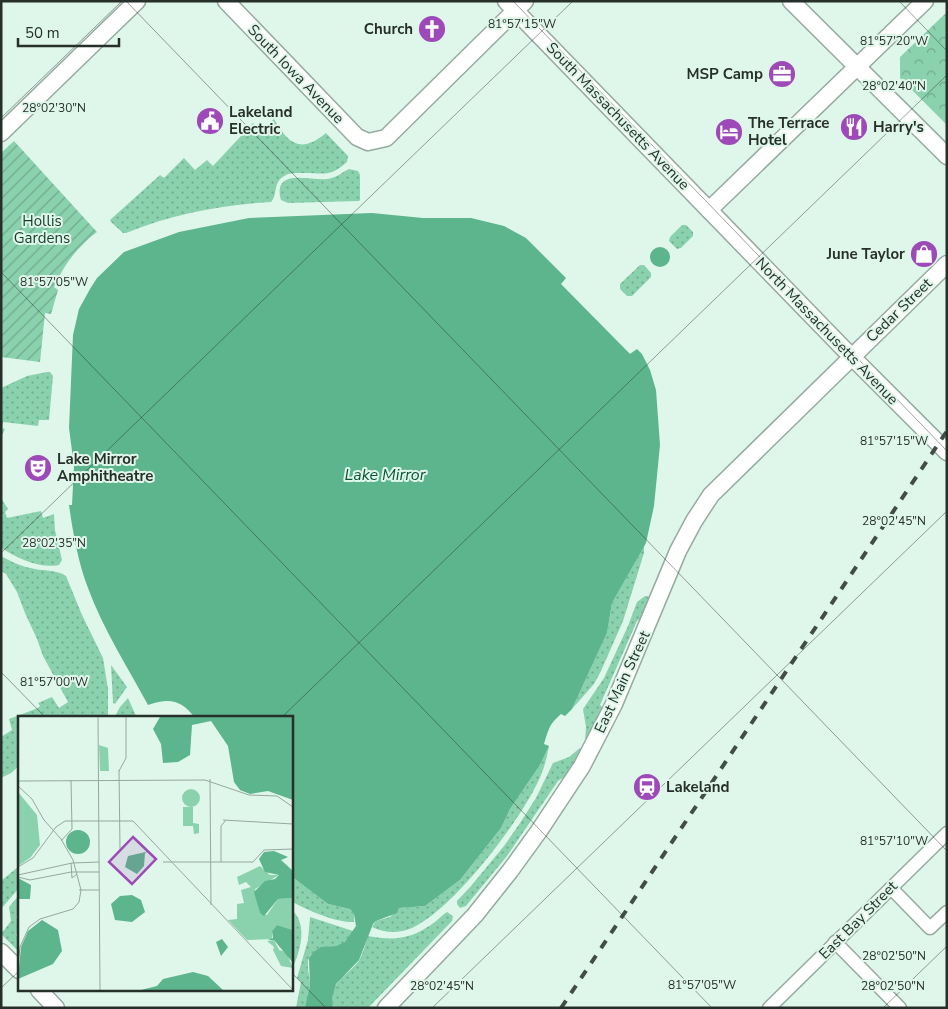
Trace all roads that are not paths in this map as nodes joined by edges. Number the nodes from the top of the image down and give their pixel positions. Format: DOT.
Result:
graph roads {
  1 [pos="137,1"];
  2 [pos="226,1"];
  3 [pos="791,1"];
  4 [pos="924,1"];
  5 [pos="515,4"];
  6 [pos="857,67"];
  7 [pos="1,133"];
  8 [pos="947,156"];
  9 [pos="709,210"];
  10 [pos="947,264"];
  11 [pos="852,357"];
  12 [pos="947,452"];
  13 [pos="947,833"];
  14 [pos="891,888"];
  15 [pos="947,912"];
  16 [pos="836,942"];
  17 [pos="1,952"];
  18 [pos="18,969"];
  19 [pos="41,992"];
  20 [pos="56,1008"];
  21 [pos="386,1008"];
  22 [pos="769,1008"];
  23 [pos="900,1008"];
  1 -- 7 [label="street"];
  2 -- 5 [label="street, South Iowa Avenue"];
  3 -- 6 [label="street"];
  4 -- 6 [label="street"];
  5 -- 9 [label="street, South Massachusetts Avenue"];
  6 -- 8 [label="street"];
  6 -- 9 [label="street"];
  9 -- 11 [label="street, North Massachusetts Avenue"];
  10 -- 11 [label="street, Cedar Street"];
  11 -- 12 [label="street, North Massachusetts Avenue"];
  11 -- 21 [label="street, East Main Street"];
  13 -- 14 [label="street, East Bay Street"];
  14 -- 15 [label="street"];
  14 -- 16 [label="street, East Bay Street"];
  16 -- 22 [label="street, East Bay Street"];
  16 -- 23 [label="street"];
  17 -- 18 [label="street"];
  19 -- 20 [label="street"];
}
